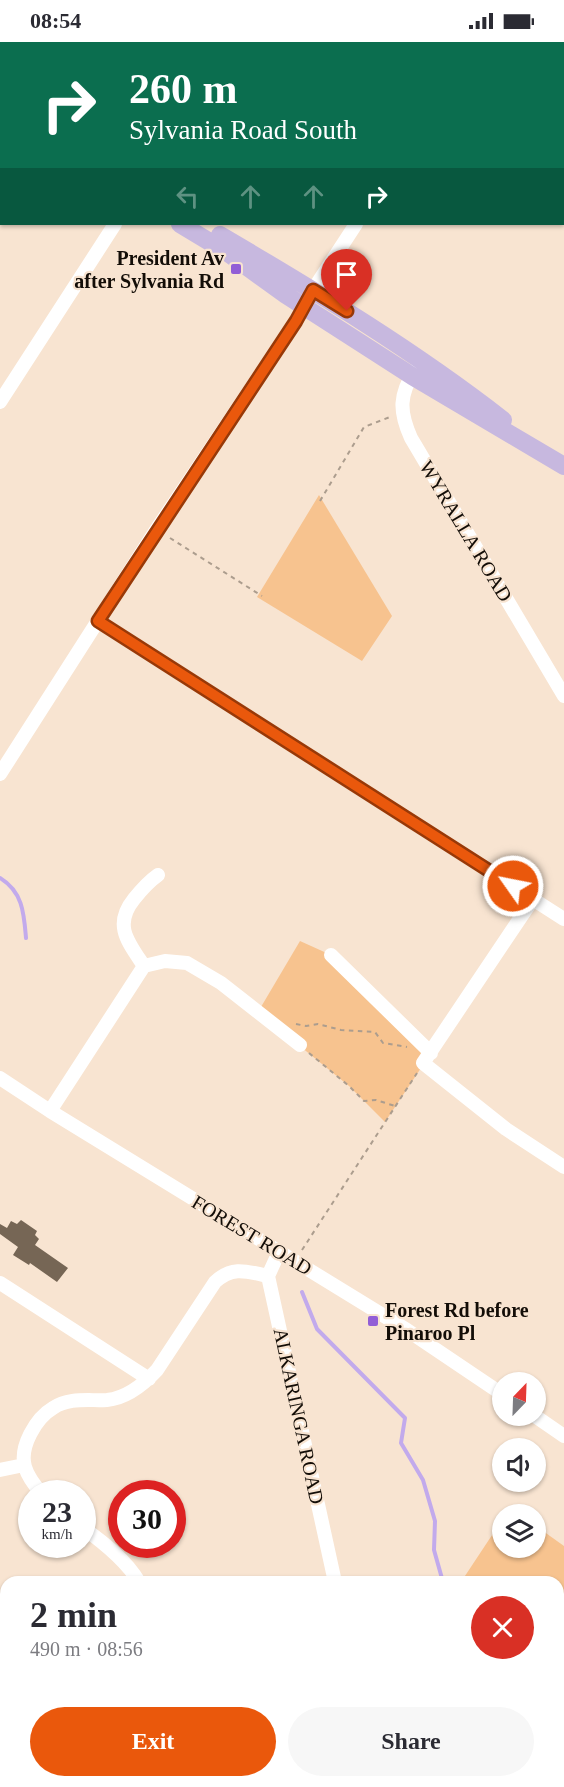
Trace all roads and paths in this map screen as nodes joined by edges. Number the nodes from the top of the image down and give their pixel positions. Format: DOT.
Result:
graph roads {
  1 [pos="114,225"];
  2 [pos="182,225"];
  3 [pos="202,225"];
  4 [pos="355,225"];
  5 [pos="313,290"];
  6 [pos="304,307"];
  7 [pos="422,360"];
  8 [pos="412,376"];
  9 [pos="0,402"];
  10 [pos="402,413"];
  11 [pos="547,454"];
  12 [pos="564,466"];
  13 [pos="320,501"];
  14 [pos="170,538"];
  15 [pos="262,596"];
  16 [pos="98,621"];
  17 [pos="564,696"];
  18 [pos="0,774"];
  19 [pos="158,875"];
  20 [pos="533,899"];
  21 [pos="564,919"];
  22 [pos="331,955"];
  23 [pos="144,966"];
  24 [pos="292,1023"];
  25 [pos="300,1045"];
  26 [pos="427,1058"];
  27 [pos="0,1078"];
  28 [pos="395,1106"];
  29 [pos="50,1111"];
  30 [pos="564,1167"];
  31 [pos="279,1252"];
  32 [pos="295,1261"];
  33 [pos="268,1276"];
  34 [pos="0,1283"];
  35 [pos="149,1379"];
  36 [pos="492,1387"];
  37 [pos="546,1424"];
  38 [pos="564,1436"];
  39 [pos="24,1465"];
  40 [pos="0,1470"];
  41 [pos="31,1480"];
  42 [pos="96,1537"];
  43 [pos="136,1576"];
  44 [pos="334,1576"];
  1 -- 9 [label="street"];
  2 -- 6 [label="main road"];
  3 -- 5 [label="main road"];
  4 -- 5 [label="street"];
  5 -- 6 [label="street"];
  5 -- 7 [label="main road"];
  6 -- 8 [label="main road"];
  6 -- 16 [label="street"];
  7 -- 8 [label="street"];
  7 -- 11 [label="main road"];
  8 -- 10 [label="street"];
  8 -- 11 [label="main road"];
  10 -- 13 [label="path"];
  10 -- 17 [label="street, WYRALLA ROAD"];
  11 -- 12 [label="main road"];
  14 -- 15 [label="path"];
  16 -- 18 [label="street"];
  16 -- 20 [label="street"];
  19 -- 23 [label="street"];
  20 -- 21 [label="street"];
  20 -- 26 [label="street"];
  22 -- 26 [label="street"];
  23 -- 25 [label="street"];
  23 -- 29 [label="street"];
  24 -- 26 [label="path"];
  25 -- 28 [label="path"];
  26 -- 28 [label="path"];
  26 -- 30 [label="street"];
  27 -- 29 [label="street, FOREST ROAD"];
  28 -- 32 [label="path"];
  29 -- 31 [label="street, FOREST ROAD"];
  31 -- 32 [label="street, FOREST ROAD"];
  31 -- 33 [label="street"];
  32 -- 36 [label="street, FOREST ROAD"];
  33 -- 35 [label="street"];
  33 -- 44 [label="street, ALKARINGA ROAD"];
  34 -- 35 [label="street"];
  35 -- 39 [label="street"];
  37 -- 38 [label="street"];
  39 -- 40 [label="street"];
  39 -- 41 [label="street"];
  42 -- 43 [label="street"];
}
